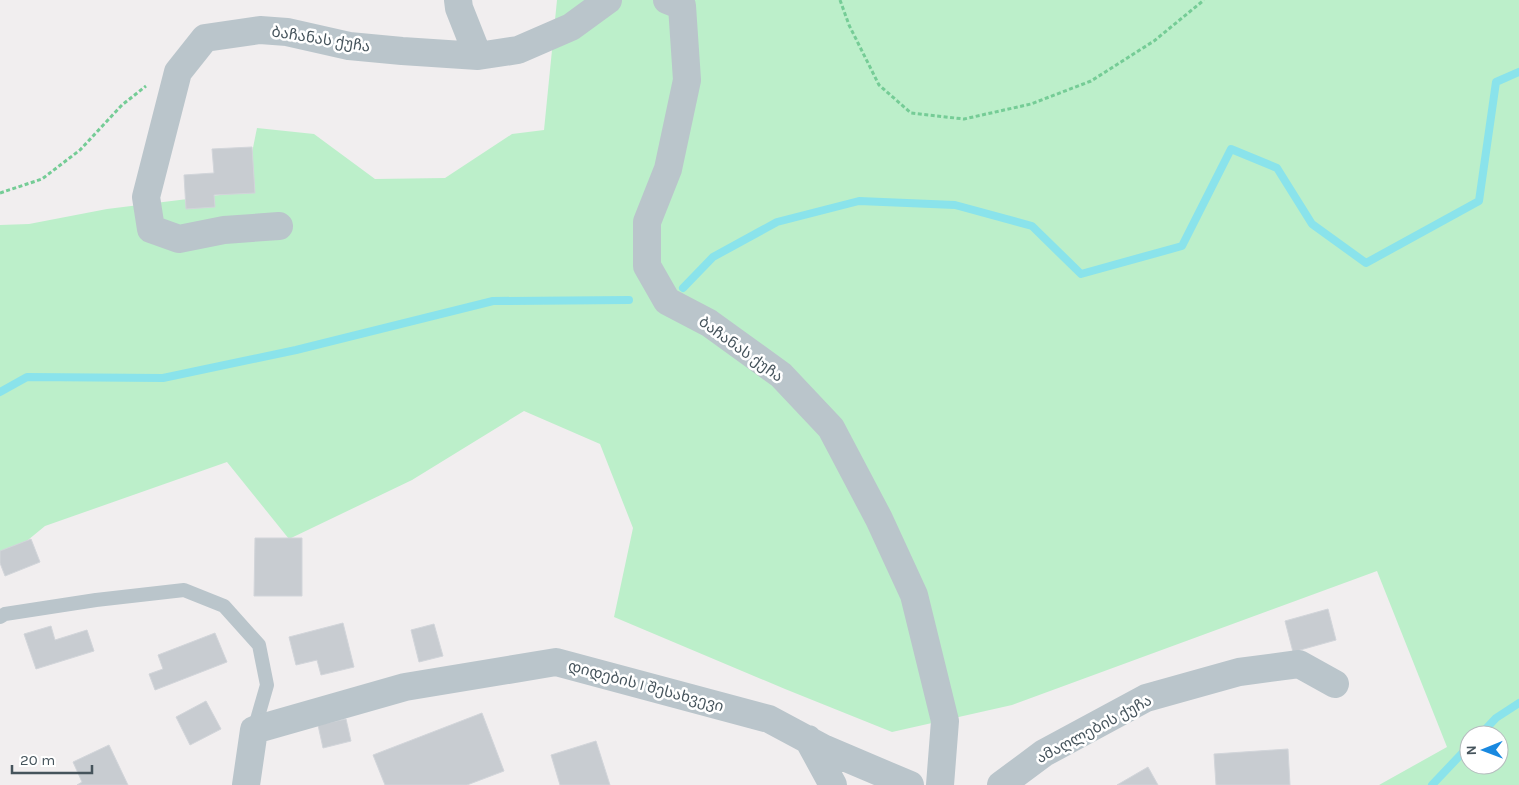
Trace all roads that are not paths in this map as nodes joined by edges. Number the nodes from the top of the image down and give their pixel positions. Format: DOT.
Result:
graph roads {
  1 [pos="458,0"];
  2 [pos="608,0"];
  3 [pos="667,0"];
  4 [pos="478,56"];
  5 [pos="279,226"];
  6 [pos="0,617"];
  7 [pos="1335,684"];
  8 [pos="254,730"];
  9 [pos="808,739"];
  10 [pos="906,784"];
  11 [pos="246,785"];
  12 [pos="834,785"];
  13 [pos="940,785"];
  14 [pos="1001,785"];
  1 -- 4 [label="street"];
  2 -- 4 [label="street, ბაჩანას ქუჩა"];
  3 -- 13 [label="street, ბაჩანას ქუჩა"];
  4 -- 5 [label="street, ბაჩანას ქუჩა"];
  6 -- 8 [label="lane"];
  7 -- 14 [label="street, ამაღლების ქუჩა"];
  8 -- 9 [label="street, დიდების I შესახვევი"];
  8 -- 11 [label="street"];
  9 -- 10 [label="street, დიდების I შესახვევი"];
  9 -- 12 [label="street"];
}
